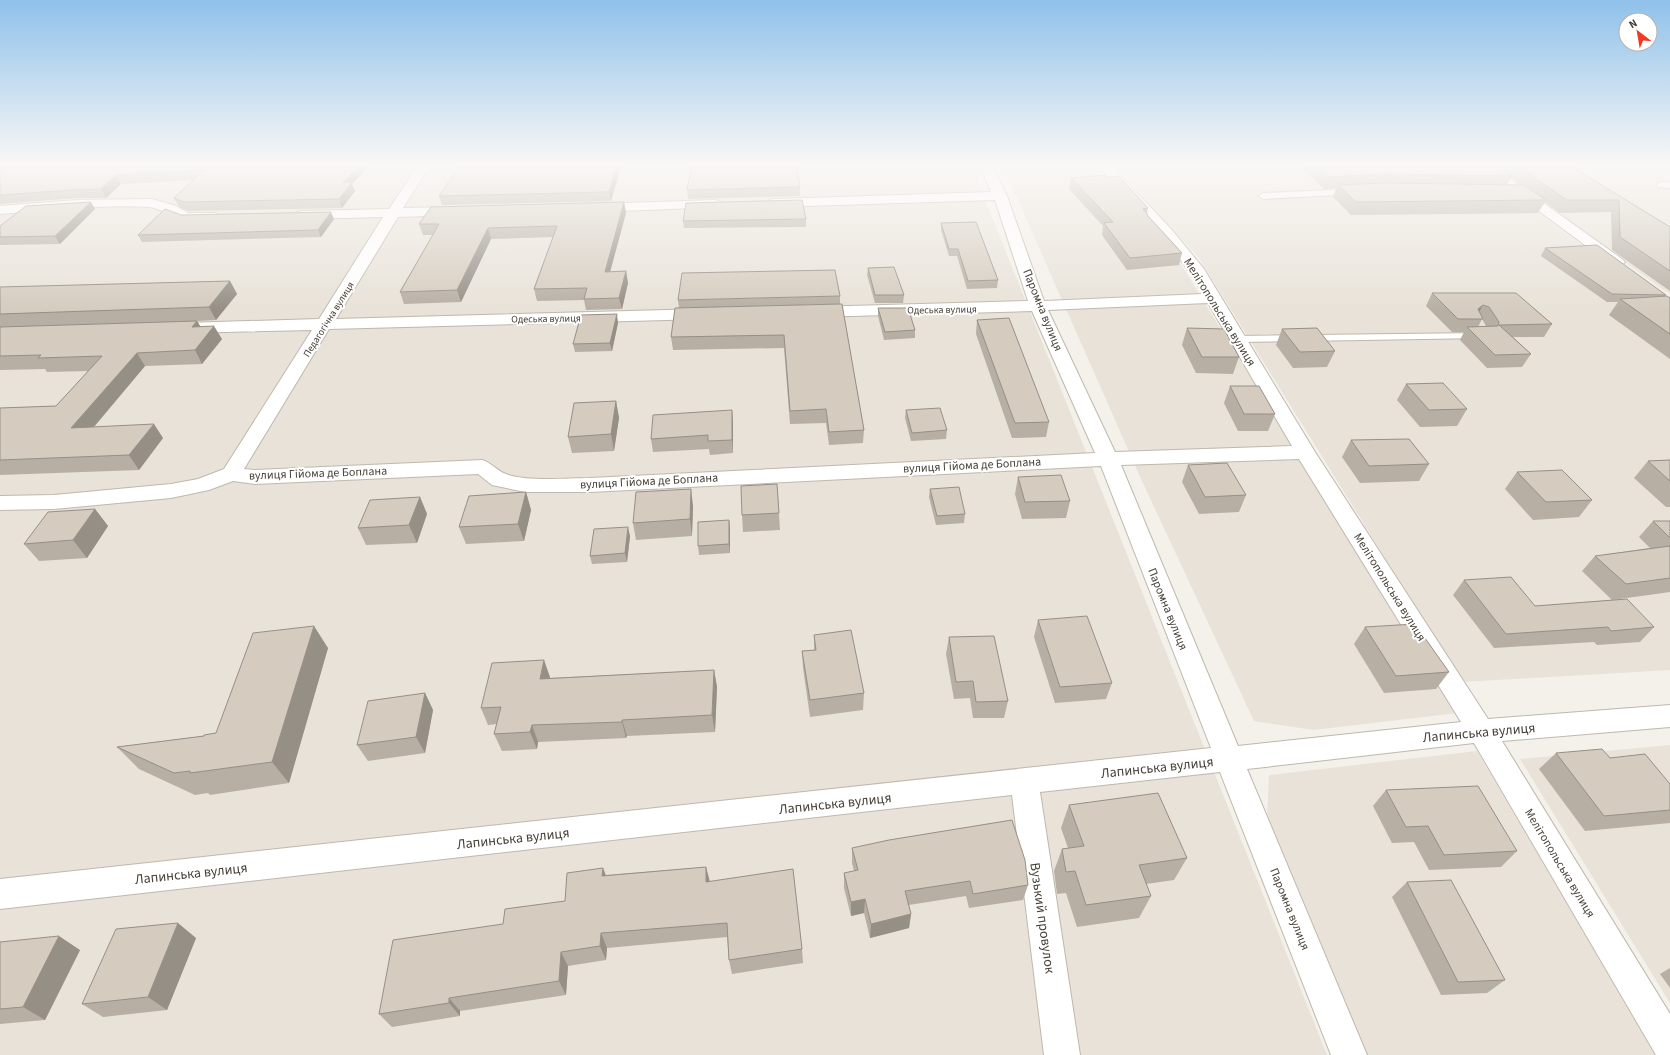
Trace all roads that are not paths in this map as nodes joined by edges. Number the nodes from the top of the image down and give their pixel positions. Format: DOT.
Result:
graph roads {
  1 [pos="178,213"];
  2 [pos="381,213"];
  3 [pos="393,213"];
  4 [pos="1006,213"];
  5 [pos="1149,213"];
  6 [pos="1549,213"];
  7 [pos="289,215"];
  8 [pos="225,216"];
  9 [pos="1631,273"];
  10 [pos="1212,298"];
  11 [pos="1038,306"];
  12 [pos="801,312"];
  13 [pos="722,314"];
  14 [pos="1477,322"];
  15 [pos="326,323"];
  16 [pos="167,328"];
  17 [pos="1237,339"];
  18 [pos="1305,452"];
  19 [pos="1108,459"];
  20 [pos="231,474"];
  21 [pos="0,503"];
  22 [pos="1670,716"];
  23 [pos="1481,731"];
  24 [pos="1230,759"];
  25 [pos="1024,782"];
  26 [pos="0,894"];
  27 [pos="1670,1046"];
  28 [pos="1062,1055"];
  29 [pos="1350,1055"];
  1 -- 8 [label="street"];
  2 -- 7 [label="street"];
  3 -- 15 [label="street, Педагогічна вулиця"];
  4 -- 11 [label="street, Паромна вулиця"];
  5 -- 10 [label="street, Мелітопольська вулиця"];
  6 -- 9 [label="street"];
  10 -- 11 [label="street, Одеська вулиця"];
  10 -- 17 [label="street, Мелітопольська вулиця"];
  11 -- 12 [label="street, Одеська вулиця"];
  11 -- 19 [label="street, Паромна вулиця"];
  13 -- 15 [label="street, Одеська вулиця"];
  14 -- 17 [label="lane"];
  15 -- 16 [label="street, Одеська вулиця"];
  15 -- 20 [label="street, Педагогічна вулиця"];
  17 -- 18 [label="street, Мелітопольська вулиця"];
  18 -- 19 [label="street, вулиця Гійома де Боплана"];
  18 -- 23 [label="street, Мелітопольська вулиця"];
  19 -- 20 [label="street, вулиця Гійома де Боплана"];
  19 -- 24 [label="street, Паромна вулиця"];
  20 -- 21 [label="street, вулиця Гійома де Боплана"];
  22 -- 23 [label="street, Лапинська вулиця"];
  23 -- 24 [label="street, Лапинська вулиця"];
  23 -- 27 [label="street, Мелітопольська вулиця"];
  24 -- 25 [label="street, Лапинська вулиця"];
  24 -- 29 [label="street, Паромна вулиця"];
  25 -- 26 [label="street, Лапинська вулиця"];
  25 -- 28 [label="street, Вузький провулок"];
}
